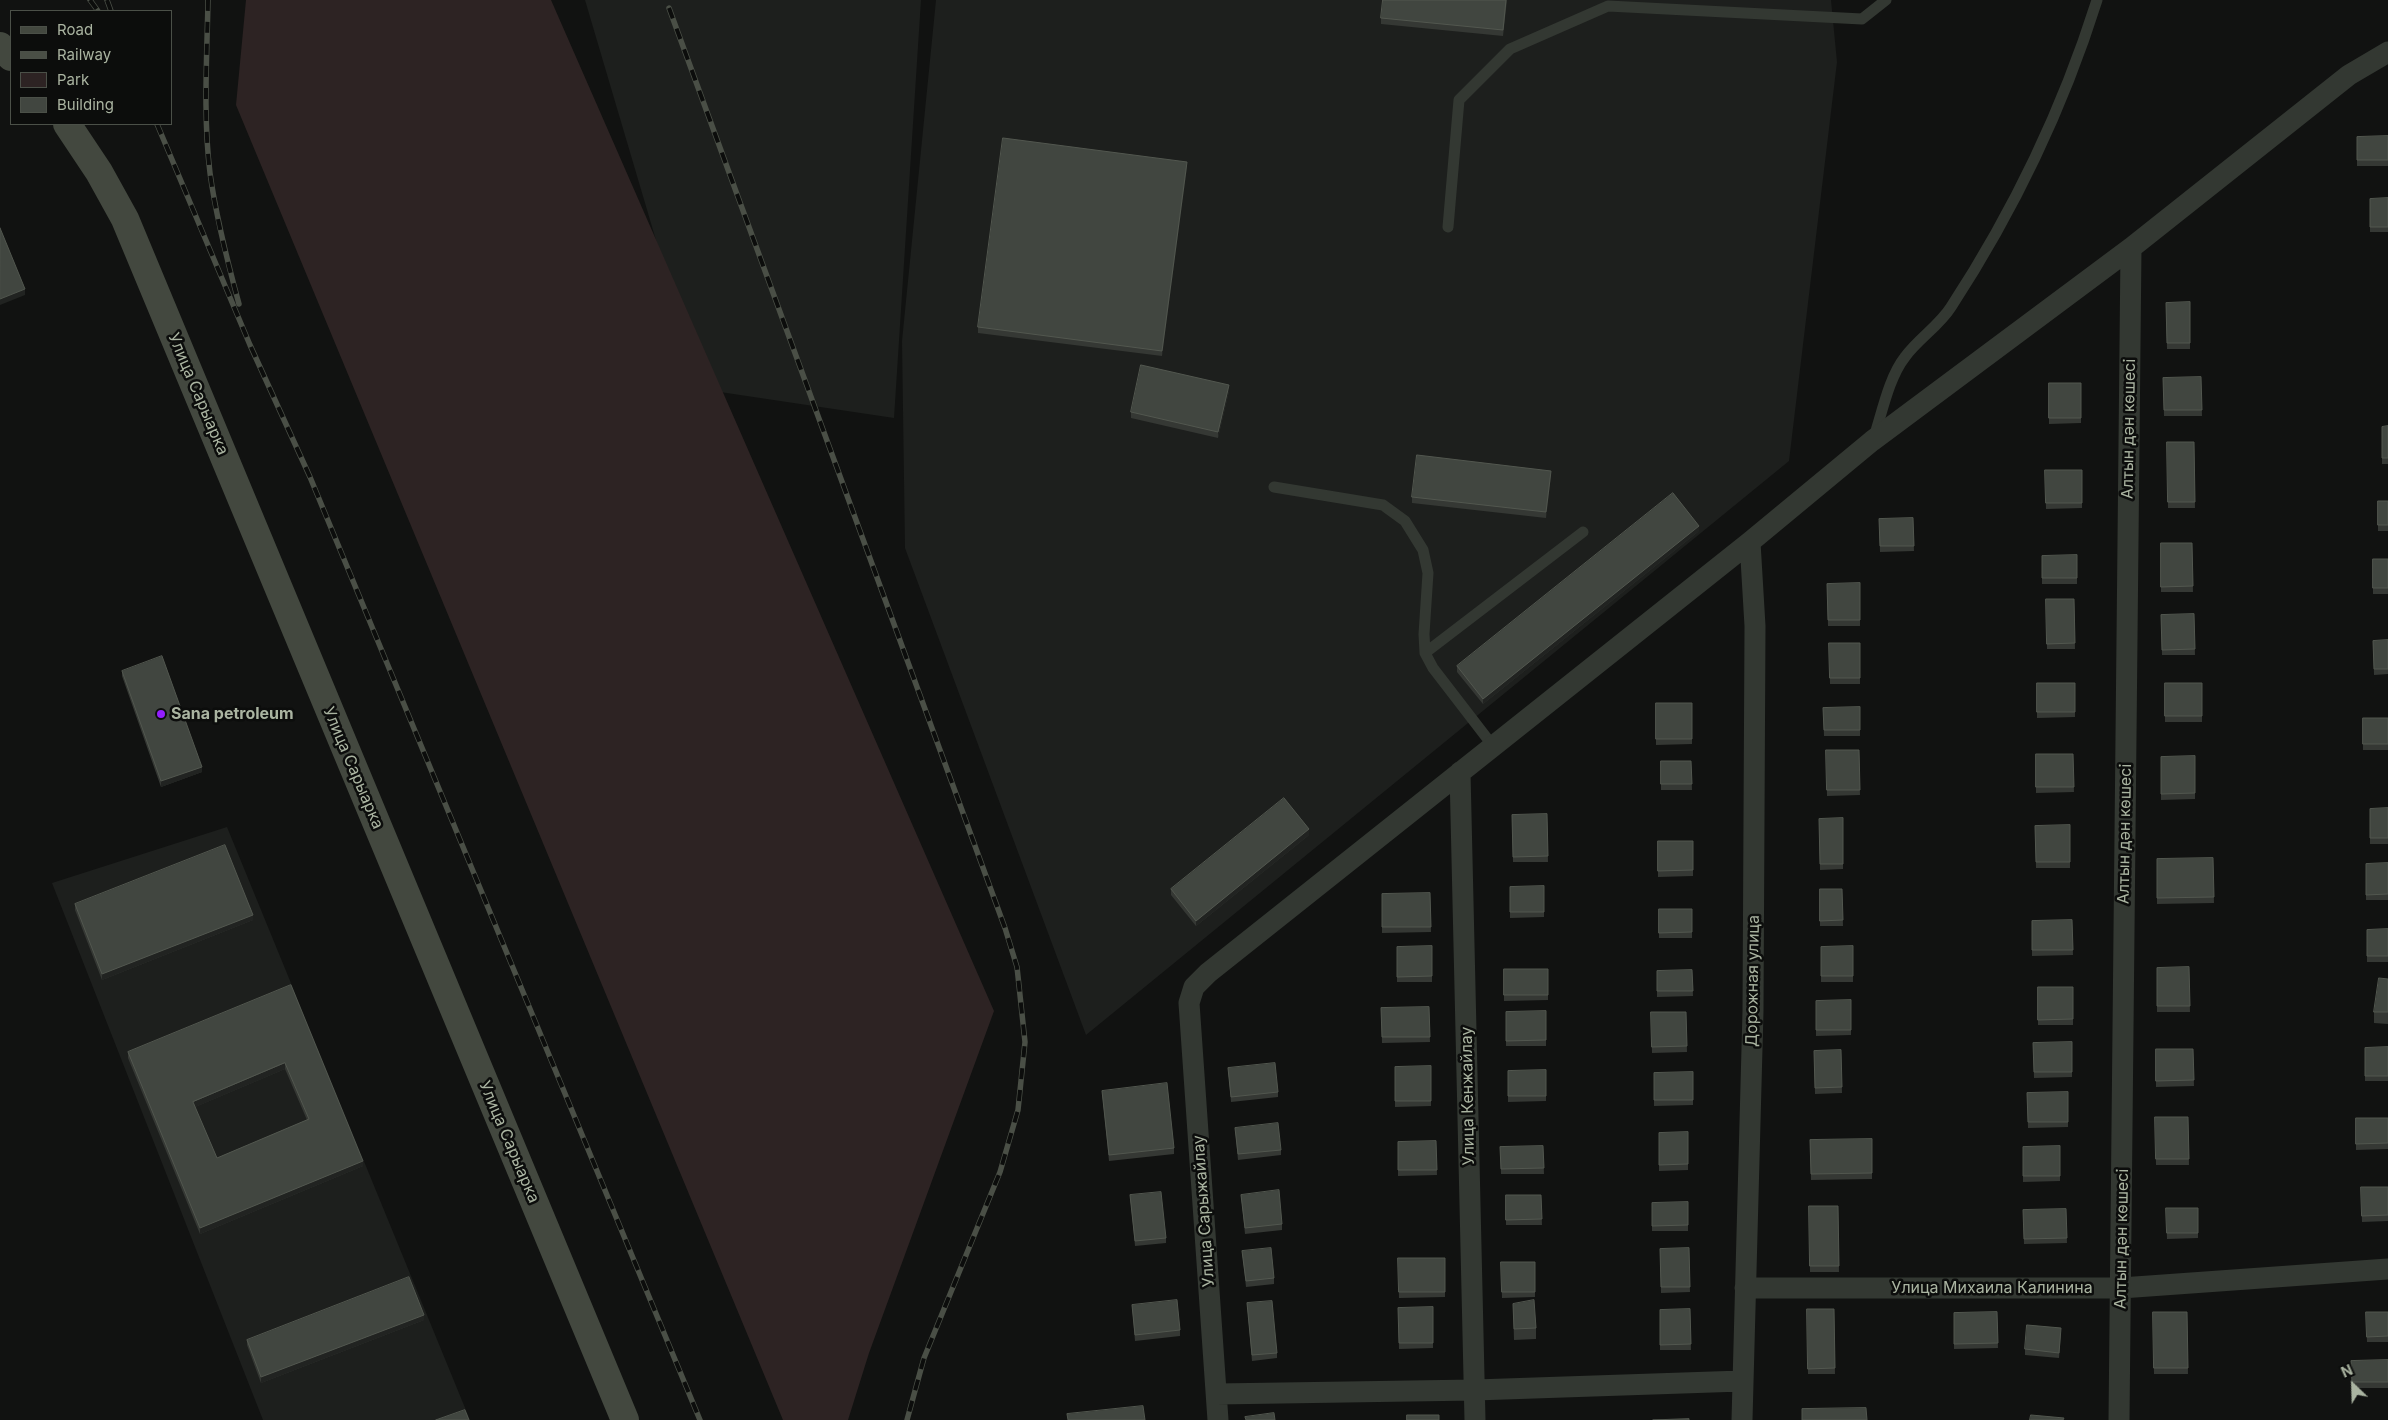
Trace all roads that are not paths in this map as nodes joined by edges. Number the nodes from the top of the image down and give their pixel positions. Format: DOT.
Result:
graph roads {
  1 [pos="1886,0"];
  2 [pos="2097,0"];
  3 [pos="0,46"];
  4 [pos="2388,52"];
  5 [pos="10,56"];
  6 [pos="68,125"];
  7 [pos="1448,227"];
  8 [pos="2131,248"];
  9 [pos="1872,441"];
  10 [pos="1274,487"];
  11 [pos="1583,532"];
  12 [pos="1750,542"];
  13 [pos="1425,653"];
  14 [pos="1493,746"];
  15 [pos="1460,772"];
  16 [pos="2388,1269"];
  17 [pos="1745,1288"];
  18 [pos="2121,1288"];
  19 [pos="1742,1381"];
  20 [pos="1475,1390"];
  21 [pos="1217,1394"];
  22 [pos="625,1420"];
  23 [pos="1218,1420"];
  24 [pos="1475,1420"];
  25 [pos="1742,1420"];
  26 [pos="2119,1420"];
  1 -- 7 [label="lane"];
  2 -- 9 [label="lane"];
  3 -- 5 [label="main road"];
  4 -- 8 [label="street"];
  6 -- 22 [label="main road, Улица Сарыарка"];
  8 -- 9 [label="street"];
  8 -- 18 [label="street, Алтын дән көшесі"];
  9 -- 12 [label="street"];
  10 -- 13 [label="lane"];
  11 -- 13 [label="lane"];
  12 -- 14 [label="street"];
  12 -- 17 [label="street, Дорожная улица"];
  13 -- 14 [label="lane"];
  14 -- 15 [label="street"];
  15 -- 20 [label="street, Улица Кенжайлау"];
  15 -- 21 [label="street, Улица Сарыжайлау"];
  16 -- 18 [label="street, Улица Михаила Калинина"];
  17 -- 18 [label="street, Улица Михаила Калинина"];
  17 -- 19 [label="street, Дорожная улица"];
  18 -- 26 [label="street, Алтын дән көшесі"];
  19 -- 20 [label="street"];
  19 -- 25 [label="street, Дорожная улица"];
  20 -- 21 [label="street"];
  20 -- 24 [label="street, Улица Кенжайлау"];
  21 -- 23 [label="street, Улица Сарыжайлау"];
}
